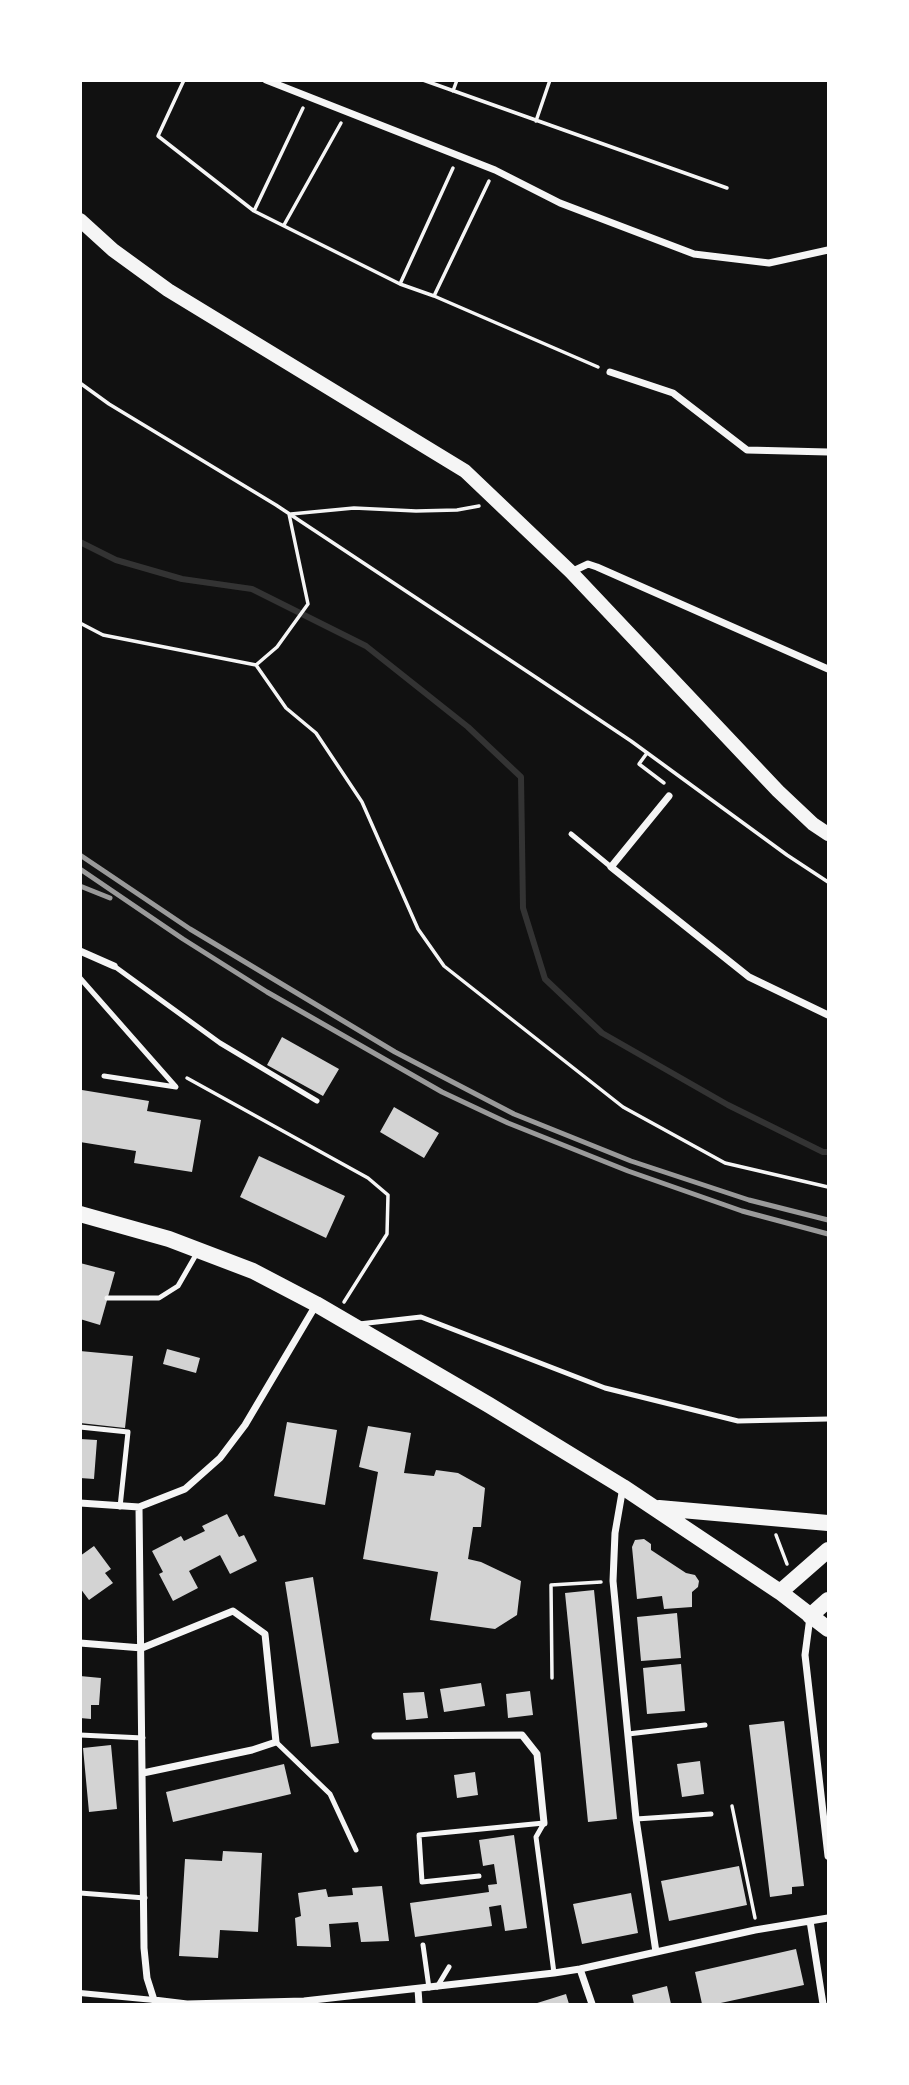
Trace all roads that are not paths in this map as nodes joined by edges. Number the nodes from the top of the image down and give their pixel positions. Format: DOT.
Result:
graph roads {
  1 [pos="265,80"];
  2 [pos="80,220"];
  3 [pos="828,250"];
  4 [pos="610,372"];
  5 [pos="828,452"];
  6 [pos="571,572"];
  7 [pos="828,670"];
  8 [pos="669,796"];
  9 [pos="571,834"];
  10 [pos="828,834"];
  11 [pos="611,867"];
  12 [pos="80,951"];
  13 [pos="114,966"];
  14 [pos="80,978"];
  15 [pos="828,1013"];
  16 [pos="104,1076"];
  17 [pos="317,1101"];
  18 [pos="80,1214"];
  19 [pos="198,1250"];
  20 [pos="107,1298"];
  21 [pos="316,1304"];
  22 [pos="351,1325"];
  23 [pos="828,1419"];
  24 [pos="80,1427"];
  25 [pos="623,1487"];
  26 [pos="80,1503"];
  27 [pos="120,1507"];
  28 [pos="139,1507"];
  29 [pos="656,1508"];
  30 [pos="828,1523"];
  31 [pos="828,1550"];
  32 [pos="780,1592"];
  33 [pos="828,1600"];
  34 [pos="810,1616"];
  35 [pos="828,1629"];
  36 [pos="80,1643"];
  37 [pos="142,1648"];
  38 [pos="705,1725"];
  39 [pos="628,1734"];
  40 [pos="80,1735"];
  41 [pos="375,1736"];
  42 [pos="143,1738"];
  43 [pos="276,1742"];
  44 [pos="143,1773"];
  45 [pos="711,1814"];
  46 [pos="636,1819"];
  47 [pos="544,1823"];
  48 [pos="356,1850"];
  49 [pos="828,1856"];
  50 [pos="479,1876"];
  51 [pos="80,1893"];
  52 [pos="145,1898"];
  53 [pos="828,1918"];
  54 [pos="810,1921"];
  55 [pos="424,1945"];
  56 [pos="656,1952"];
  57 [pos="449,1967"];
  58 [pos="580,1969"];
  59 [pos="554,1973"];
  60 [pos="433,1987"];
  61 [pos="418,1989"];
  62 [pos="80,1993"];
  63 [pos="155,2000"];
  64 [pos="419,2004"];
  65 [pos="593,2004"];
  66 [pos="823,2004"];
  1 -- 3 [label="street"];
  2 -- 6 [label="main road"];
  4 -- 5 [label="street"];
  6 -- 7 [label="street"];
  6 -- 10 [label="main road"];
  8 -- 11 [label="street"];
  9 -- 11 [label="lane"];
  11 -- 15 [label="street"];
  12 -- 13 [label="street"];
  13 -- 17 [label="lane"];
  14 -- 16 [label="lane"];
  18 -- 19 [label="main road"];
  19 -- 20 [label="lane"];
  19 -- 21 [label="main road"];
  21 -- 22 [label="main road"];
  21 -- 28 [label="street"];
  22 -- 23 [label="lane"];
  22 -- 25 [label="main road"];
  24 -- 27 [label="lane"];
  25 -- 29 [label="main road"];
  25 -- 39 [label="street"];
  26 -- 27 [label="street"];
  27 -- 28 [label="street"];
  28 -- 37 [label="street"];
  29 -- 30 [label="main road"];
  29 -- 32 [label="main road"];
  31 -- 32 [label="main road"];
  32 -- 34 [label="main road"];
  33 -- 34 [label="main road"];
  34 -- 35 [label="main road"];
  34 -- 49 [label="street"];
  36 -- 37 [label="street"];
  37 -- 42 [label="street"];
  37 -- 43 [label="street"];
  38 -- 39 [label="lane"];
  39 -- 46 [label="street"];
  40 -- 42 [label="lane"];
  41 -- 47 [label="street"];
  42 -- 44 [label="street"];
  43 -- 44 [label="street"];
  43 -- 48 [label="lane"];
  44 -- 52 [label="street"];
  45 -- 46 [label="lane"];
  46 -- 56 [label="street"];
  47 -- 50 [label="lane"];
  47 -- 59 [label="lane"];
  51 -- 52 [label="lane"];
  52 -- 63 [label="street"];
  53 -- 54 [label="street"];
  54 -- 56 [label="street"];
  54 -- 66 [label="street"];
  55 -- 60 [label="lane"];
  56 -- 58 [label="street"];
  57 -- 60 [label="lane"];
  58 -- 59 [label="street"];
  58 -- 65 [label="street"];
  59 -- 60 [label="street"];
  60 -- 61 [label="street"];
  61 -- 63 [label="street"];
  61 -- 64 [label="street"];
  62 -- 63 [label="street"];
}
